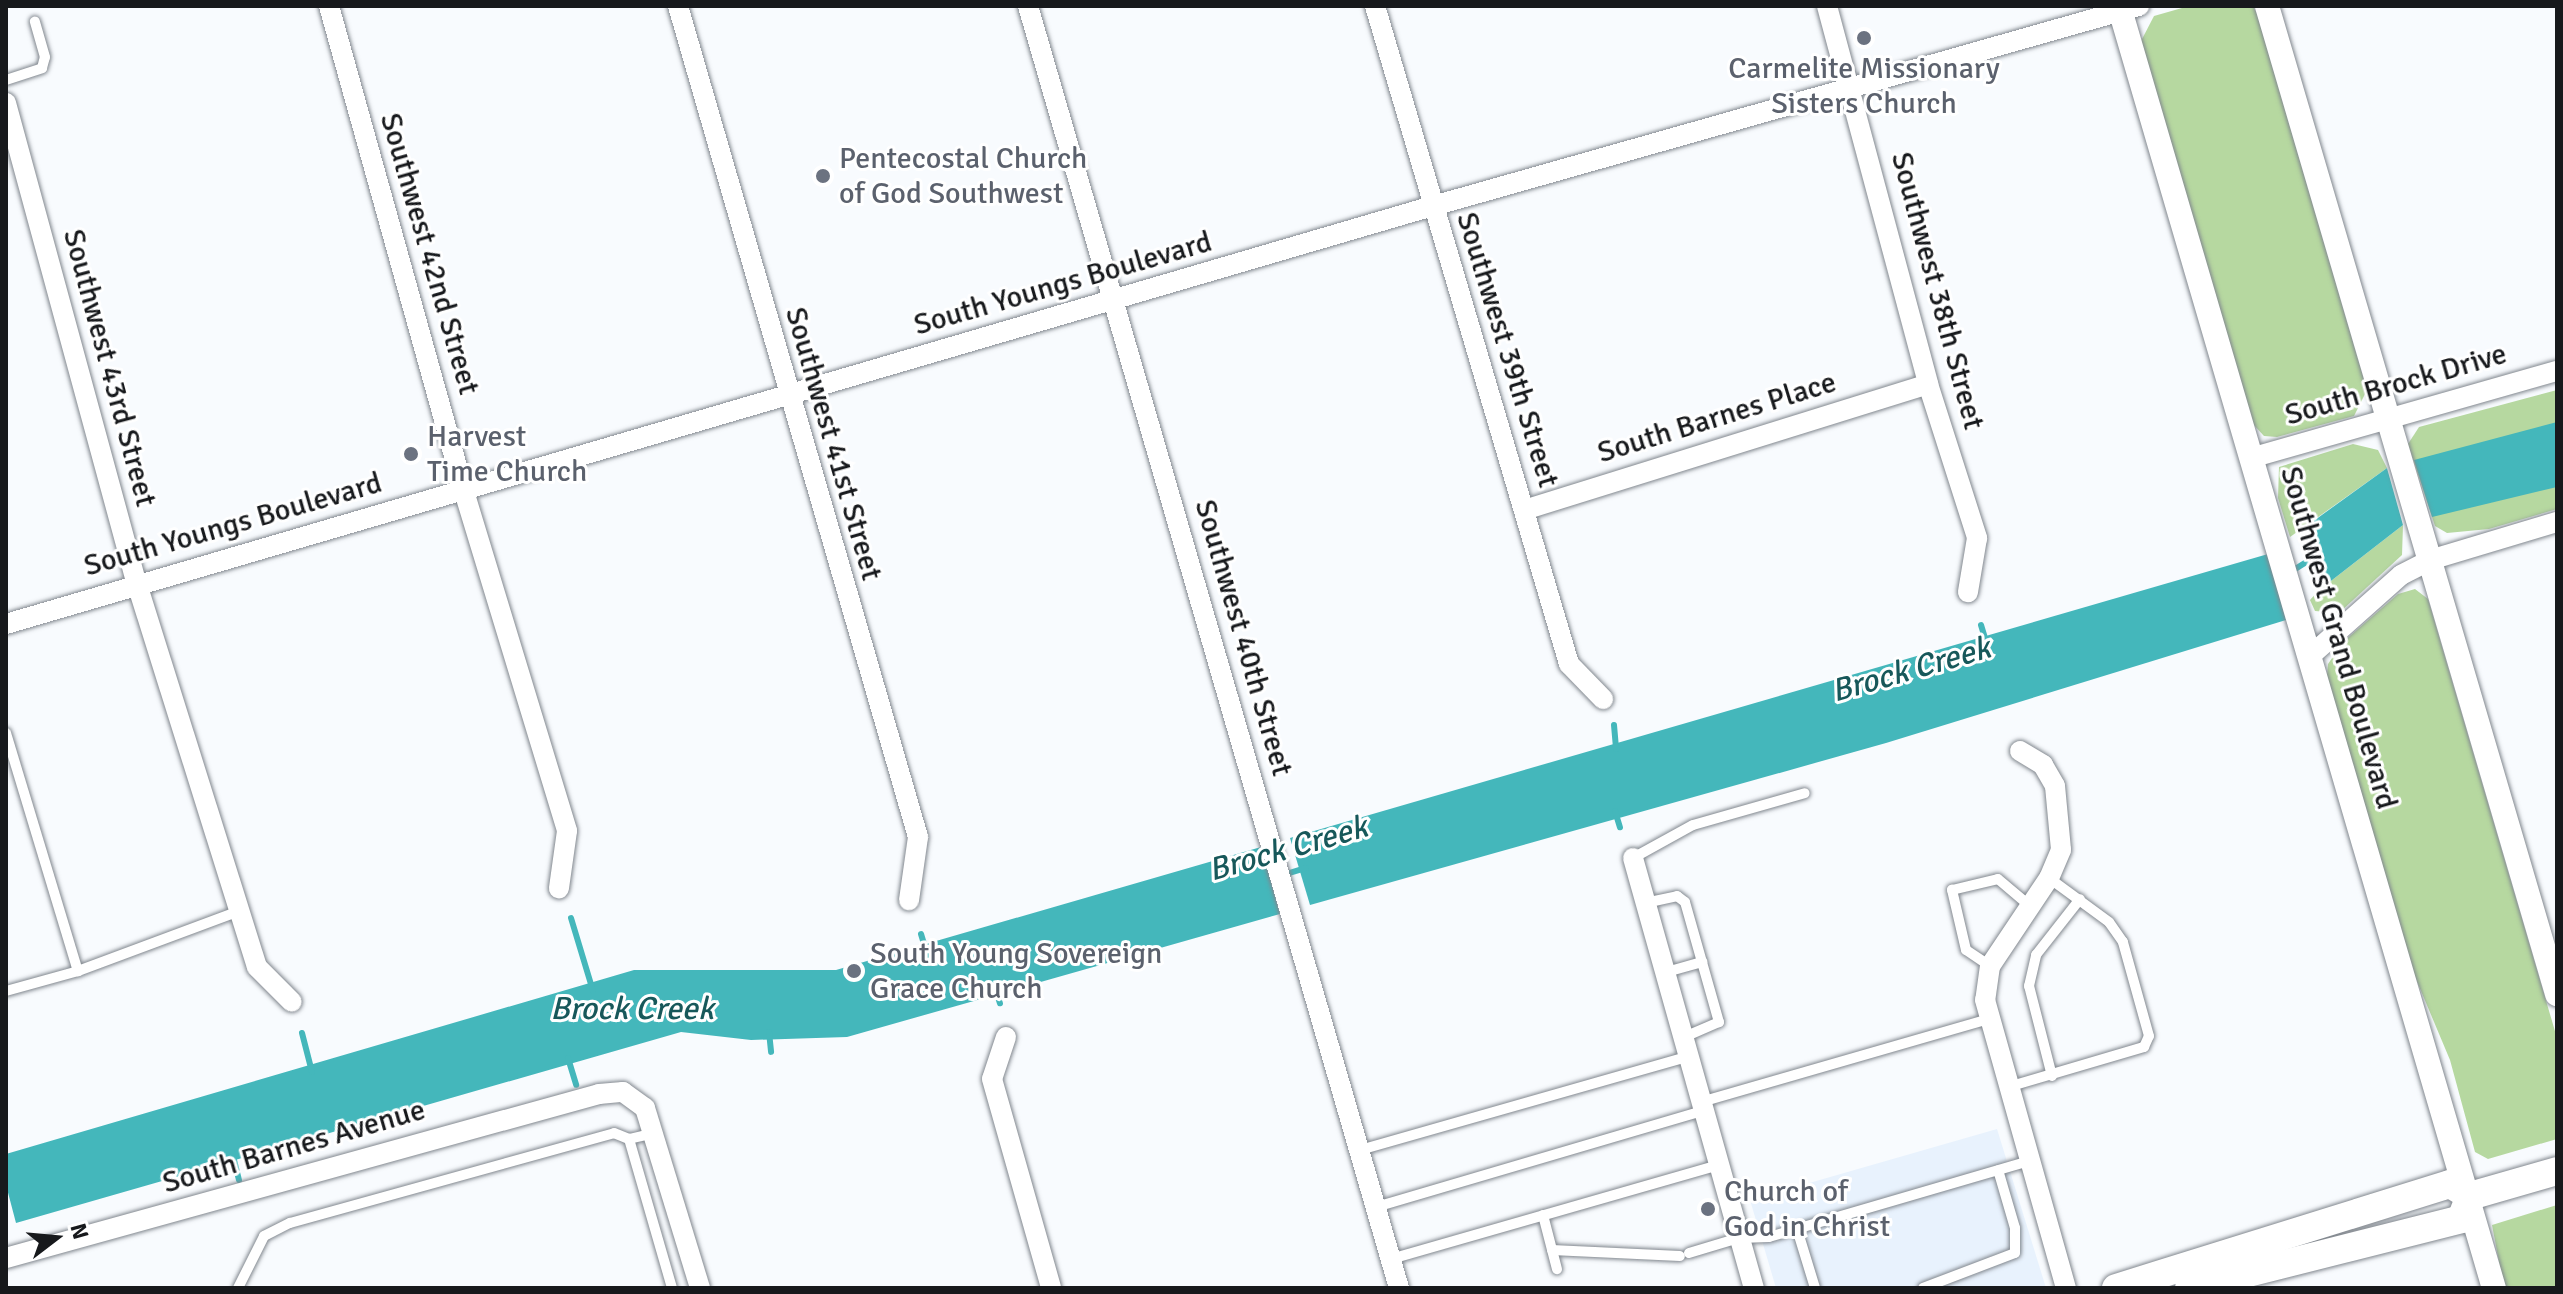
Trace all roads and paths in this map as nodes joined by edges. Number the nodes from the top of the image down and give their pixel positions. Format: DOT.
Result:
graph roads {
  1 [pos="329,6"];
  2 [pos="678,6"];
  3 [pos="1028,6"];
  4 [pos="1375,6"];
  5 [pos="1827,6"];
  6 [pos="2267,6"];
  7 [pos="2126,8"];
  8 [pos="35,21"];
  9 [pos="6,80"];
  10 [pos="1852,88"];
  11 [pos="6,103"];
  12 [pos="1433,206"];
  13 [pos="1114,302"];
  14 [pos="2557,371"];
  15 [pos="1928,384"];
  16 [pos="786,396"];
  17 [pos="2388,418"];
  18 [pos="2251,458"];
  19 [pos="463,488"];
  20 [pos="1524,510"];
  21 [pos="2557,522"];
  22 [pos="2430,560"];
  23 [pos="137,584"];
  24 [pos="1968,592"];
  25 [pos="6,624"];
  26 [pos="2309,657"];
  27 [pos="1603,699"];
  28 [pos="6,733"];
  29 [pos="2020,751"];
  30 [pos="1805,793"];
  31 [pos="1633,858"];
  32 [pos="2049,878"];
  33 [pos="559,888"];
  34 [pos="2080,899"];
  35 [pos="909,900"];
  36 [pos="1644,903"];
  37 [pos="2030,906"];
  38 [pos="239,911"];
  39 [pos="1702,962"];
  40 [pos="1990,966"];
  41 [pos="78,971"];
  42 [pos="1663,973"];
  43 [pos="6,991"];
  44 [pos="2557,994"];
  45 [pos="292,1002"];
  46 [pos="1988,1019"];
  47 [pos="1006,1037"];
  48 [pos="1684,1048"];
  49 [pos="2052,1076"];
  50 [pos="2008,1087"];
  51 [pos="1702,1107"];
  52 [pos="654,1133"];
  53 [pos="629,1139"];
  54 [pos="1360,1150"];
  55 [pos="2029,1161"];
  56 [pos="1718,1165"];
  57 [pos="1998,1170"];
  58 [pos="2557,1171"];
  59 [pos="2470,1196"];
  60 [pos="1376,1207"];
  61 [pos="1543,1215"];
  62 [pos="1797,1229"];
  63 [pos="1739,1238"];
  64 [pos="1552,1250"];
  65 [pos="6,1258"];
  66 [pos="1391,1259"];
  67 [pos="1557,1269"];
  68 [pos="2234,1273"];
  69 [pos="1955,1284"];
  70 [pos="238,1288"];
  71 [pos="672,1288"];
  72 [pos="700,1288"];
  73 [pos="1051,1288"];
  74 [pos="1399,1288"];
  75 [pos="1754,1288"];
  76 [pos="1815,1288"];
  77 [pos="1923,1288"];
  78 [pos="2066,1288"];
  79 [pos="2116,1288"];
  80 [pos="2189,1288"];
  81 [pos="2494,1288"];
  1 -- 19 [label="street, Southwest 42nd Street"];
  2 -- 16 [label="street, Southwest 41st Street"];
  3 -- 13 [label="street, Southwest 40th Street"];
  4 -- 12 [label="street, Southwest 39th Street"];
  5 -- 10 [label="street, Southwest 38th Street"];
  6 -- 17 [label="street"];
  7 -- 10 [label="street, South Youngs Boulevard"];
  7 -- 18 [label="street, Southwest Grand Boulevard"];
  8 -- 9 [label="lane"];
  10 -- 12 [label="street, South Youngs Boulevard"];
  10 -- 15 [label="street, Southwest 38th Street"];
  11 -- 23 [label="street, Southwest 43rd Street"];
  12 -- 13 [label="street, South Youngs Boulevard"];
  12 -- 20 [label="street, Southwest 39th Street"];
  13 -- 16 [label="street, South Youngs Boulevard"];
  13 -- 54 [label="street, Southwest 40th Street"];
  14 -- 17 [label="street, South Brock Drive"];
  15 -- 20 [label="street, South Barnes Place"];
  15 -- 24 [label="street, Southwest 38th Street"];
  16 -- 19 [label="street, South Youngs Boulevard"];
  16 -- 35 [label="street, Southwest 41st Street"];
  17 -- 18 [label="street, South Brock Drive"];
  17 -- 22 [label="street"];
  18 -- 26 [label="street, Southwest Grand Boulevard"];
  19 -- 23 [label="street, South Youngs Boulevard"];
  19 -- 33 [label="street, Southwest 42nd Street"];
  20 -- 27 [label="street, Southwest 39th Street"];
  21 -- 22 [label="street"];
  22 -- 26 [label="street"];
  22 -- 44 [label="street"];
  23 -- 25 [label="street, South Youngs Boulevard"];
  23 -- 38 [label="street, Southwest 43rd Street"];
  26 -- 59 [label="street, Southwest Grand Boulevard"];
  28 -- 41 [label="lane"];
  29 -- 32 [label="street"];
  30 -- 31 [label="lane"];
  31 -- 36 [label="street"];
  32 -- 34 [label="lane"];
  32 -- 37 [label="street"];
  34 -- 49 [label="lane"];
  34 -- 49 [label="lane"];
  36 -- 39 [label="lane"];
  36 -- 42 [label="street"];
  37 -- 40 [label="street"];
  37 -- 40 [label="lane"];
  38 -- 41 [label="lane"];
  38 -- 45 [label="street, Southwest 43rd Street"];
  39 -- 42 [label="lane"];
  39 -- 48 [label="lane"];
  40 -- 46 [label="street"];
  41 -- 43 [label="lane"];
  42 -- 48 [label="street"];
  46 -- 50 [label="street"];
  46 -- 51 [label="lane"];
  47 -- 73 [label="street"];
  48 -- 51 [label="street"];
  48 -- 54 [label="lane"];
  49 -- 50 [label="lane"];
  50 -- 55 [label="street"];
  51 -- 56 [label="street"];
  51 -- 60 [label="lane"];
  52 -- 53 [label="lane"];
  52 -- 65 [label="street, South Barnes Avenue"];
  52 -- 72 [label="street"];
  53 -- 70 [label="lane"];
  53 -- 71 [label="lane"];
  54 -- 60 [label="street, Southwest 40th Street"];
  55 -- 57 [label="lane"];
  55 -- 78 [label="street"];
  56 -- 61 [label="lane"];
  56 -- 63 [label="street"];
  57 -- 62 [label="lane"];
  57 -- 69 [label="lane"];
  58 -- 59 [label="main road"];
  59 -- 68 [label="main road"];
  59 -- 81 [label="street, Southwest Grand Boulevard"];
  60 -- 66 [label="street, Southwest 40th Street"];
  61 -- 64 [label="lane"];
  61 -- 66 [label="lane"];
  62 -- 63 [label="lane"];
  62 -- 76 [label="lane"];
  63 -- 64 [label="lane"];
  63 -- 75 [label="street"];
  64 -- 67 [label="lane"];
  66 -- 74 [label="street, Southwest 40th Street"];
  68 -- 79 [label="main road"];
  68 -- 80 [label="main road"];
  69 -- 77 [label="lane"];
}
